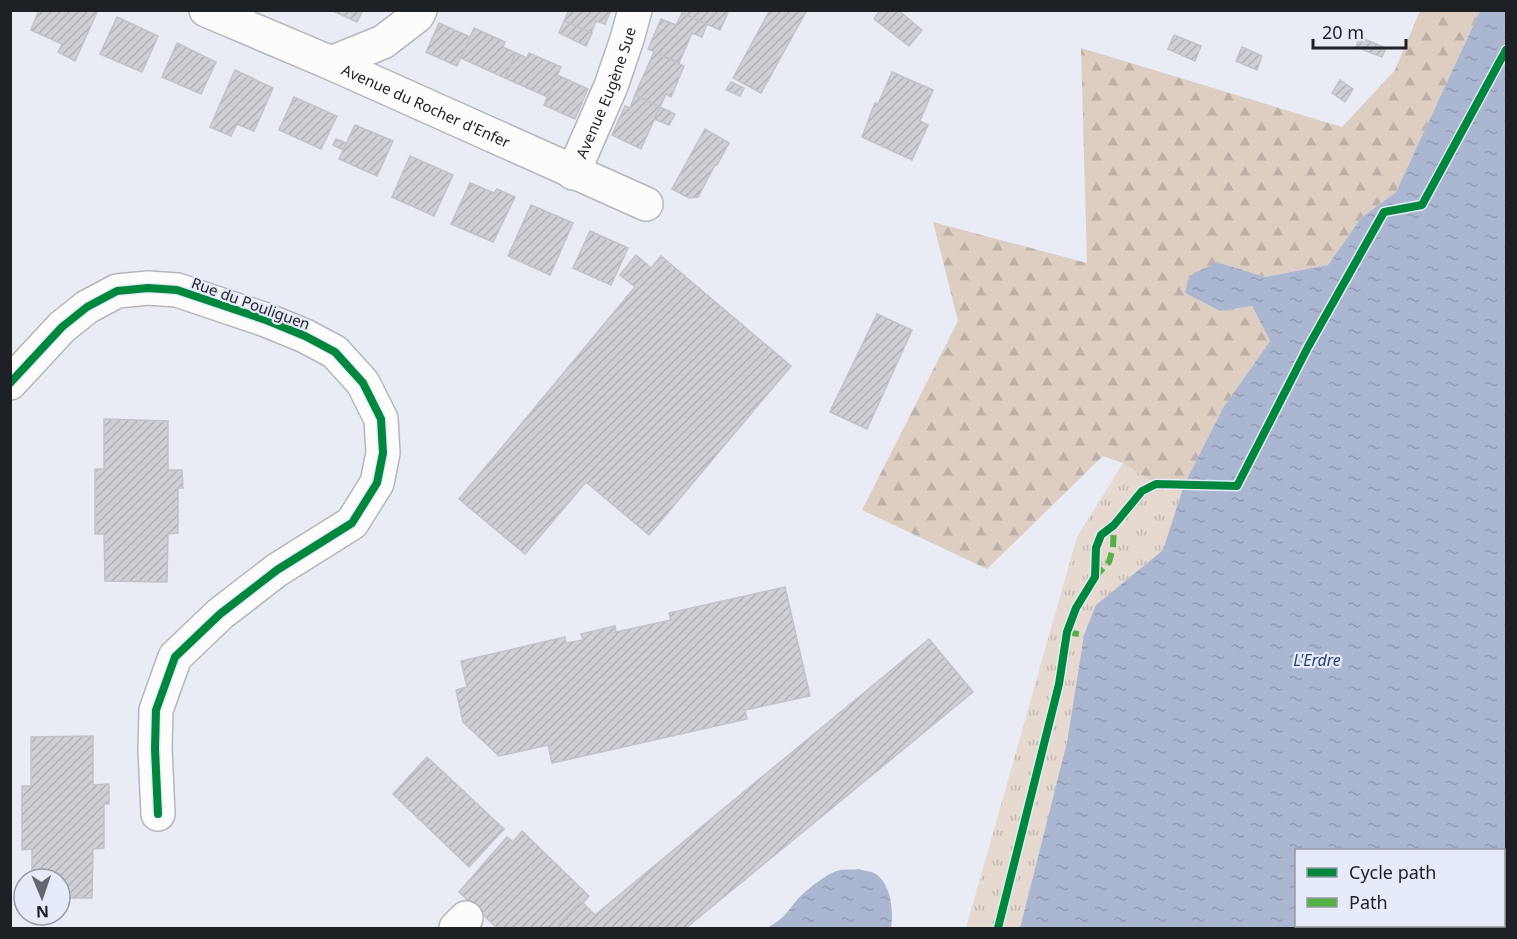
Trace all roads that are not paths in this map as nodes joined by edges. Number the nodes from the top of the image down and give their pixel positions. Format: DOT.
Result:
graph roads {
  1 [pos="206,10"];
  2 [pos="420,10"];
  3 [pos="635,10"];
  4 [pos="331,63"];
  5 [pos="573,173"];
  6 [pos="646,204"];
  7 [pos="10,382"];
  8 [pos="158,814"];
  1 -- 4 [label="street, Avenue du Rocher d'Enfer"];
  2 -- 4 [label="street"];
  3 -- 5 [label="street, Avenue Eugène Sue"];
  4 -- 5 [label="street, Avenue du Rocher d'Enfer"];
  5 -- 6 [label="street, Avenue du Rocher d'Enfer"];
  7 -- 8 [label="street, Rue du Pouliguen"];
}
